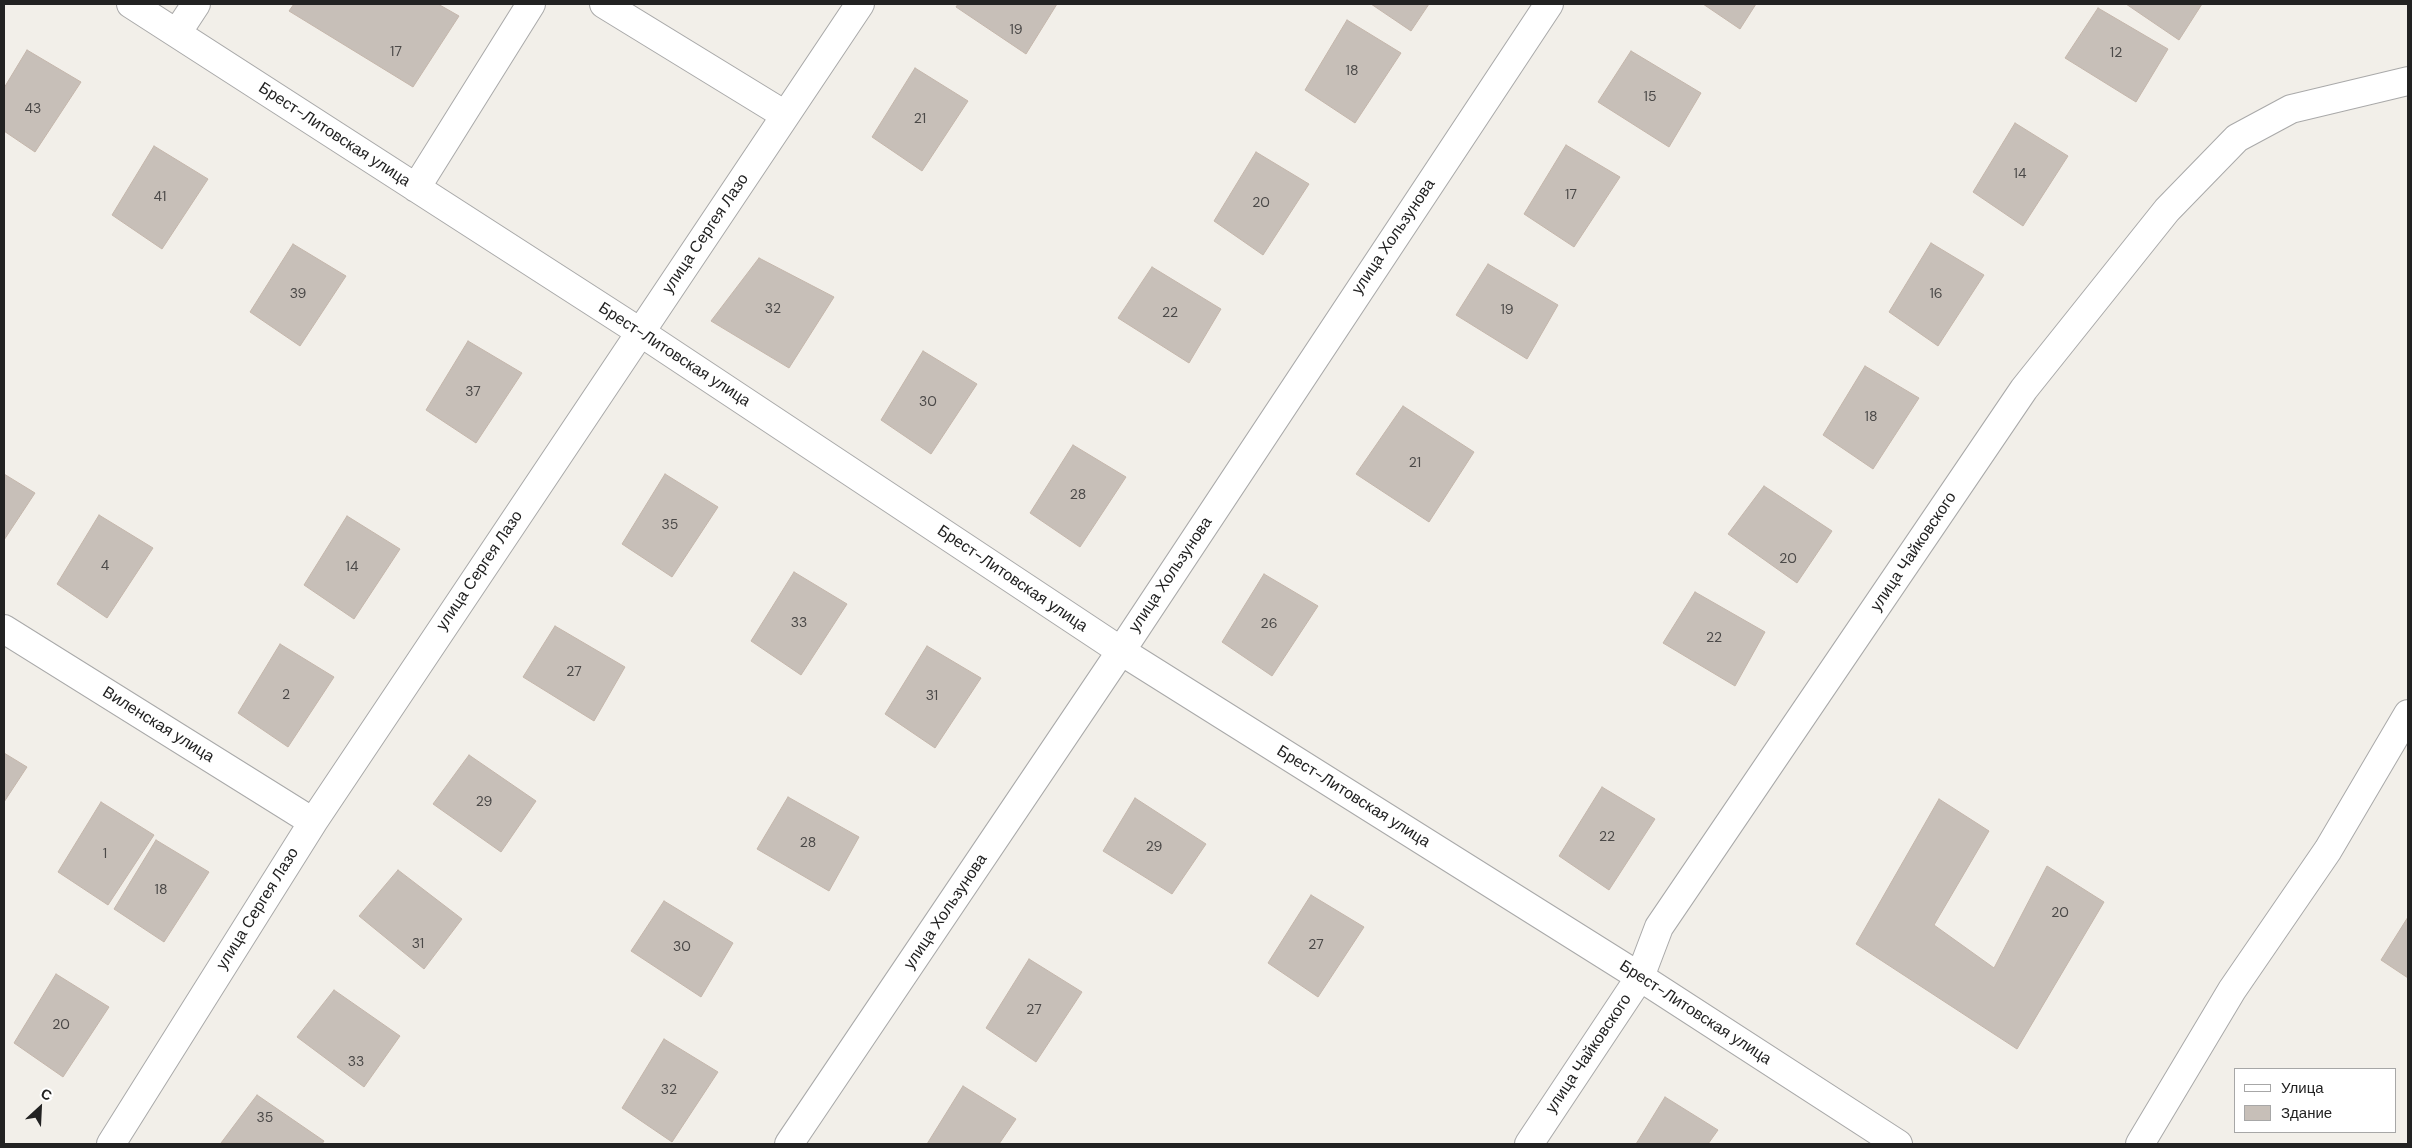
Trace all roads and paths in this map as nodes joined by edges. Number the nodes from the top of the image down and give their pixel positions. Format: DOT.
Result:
graph roads {
  1 [pos="131,4"];
  2 [pos="196,4"];
  3 [pos="531,4"];
  4 [pos="604,4"];
  5 [pos="860,4"];
  6 [pos="1549,4"];
  7 [pos="177,33"];
  8 [pos="2408,81"];
  9 [pos="785,115"];
  10 [pos="416,188"];
  11 [pos="640,332"];
  12 [pos="4,629"];
  13 [pos="1121,651"];
  14 [pos="2408,714"];
  15 [pos="313,822"];
  16 [pos="1640,977"];
  17 [pos="111,1144"];
  18 [pos="789,1144"];
  19 [pos="1529,1144"];
  20 [pos="1898,1144"];
  21 [pos="2140,1144"];
  1 -- 7 [label="street, Брест-Литовская улица"];
  2 -- 7 [label="street"];
  3 -- 10 [label="street"];
  4 -- 9 [label="street"];
  5 -- 9 [label="street, улица Сергея Лазо"];
  6 -- 13 [label="street, улица Хользунова"];
  7 -- 10 [label="street, Брест-Литовская улица"];
  8 -- 16 [label="street, улица Чайковского"];
  9 -- 11 [label="street, улица Сергея Лазо"];
  10 -- 11 [label="street, Брест-Литовская улица"];
  11 -- 13 [label="street, Брест-Литовская улица"];
  11 -- 15 [label="street, улица Сергея Лазо"];
  12 -- 15 [label="street, Виленская улица"];
  13 -- 16 [label="street, Брест-Литовская улица"];
  13 -- 18 [label="street, улица Хользунова"];
  14 -- 21 [label="street"];
  15 -- 17 [label="street, улица Сергея Лазо"];
  16 -- 19 [label="street, улица Чайковского"];
  16 -- 20 [label="street, Брест-Литовская улица"];
}
